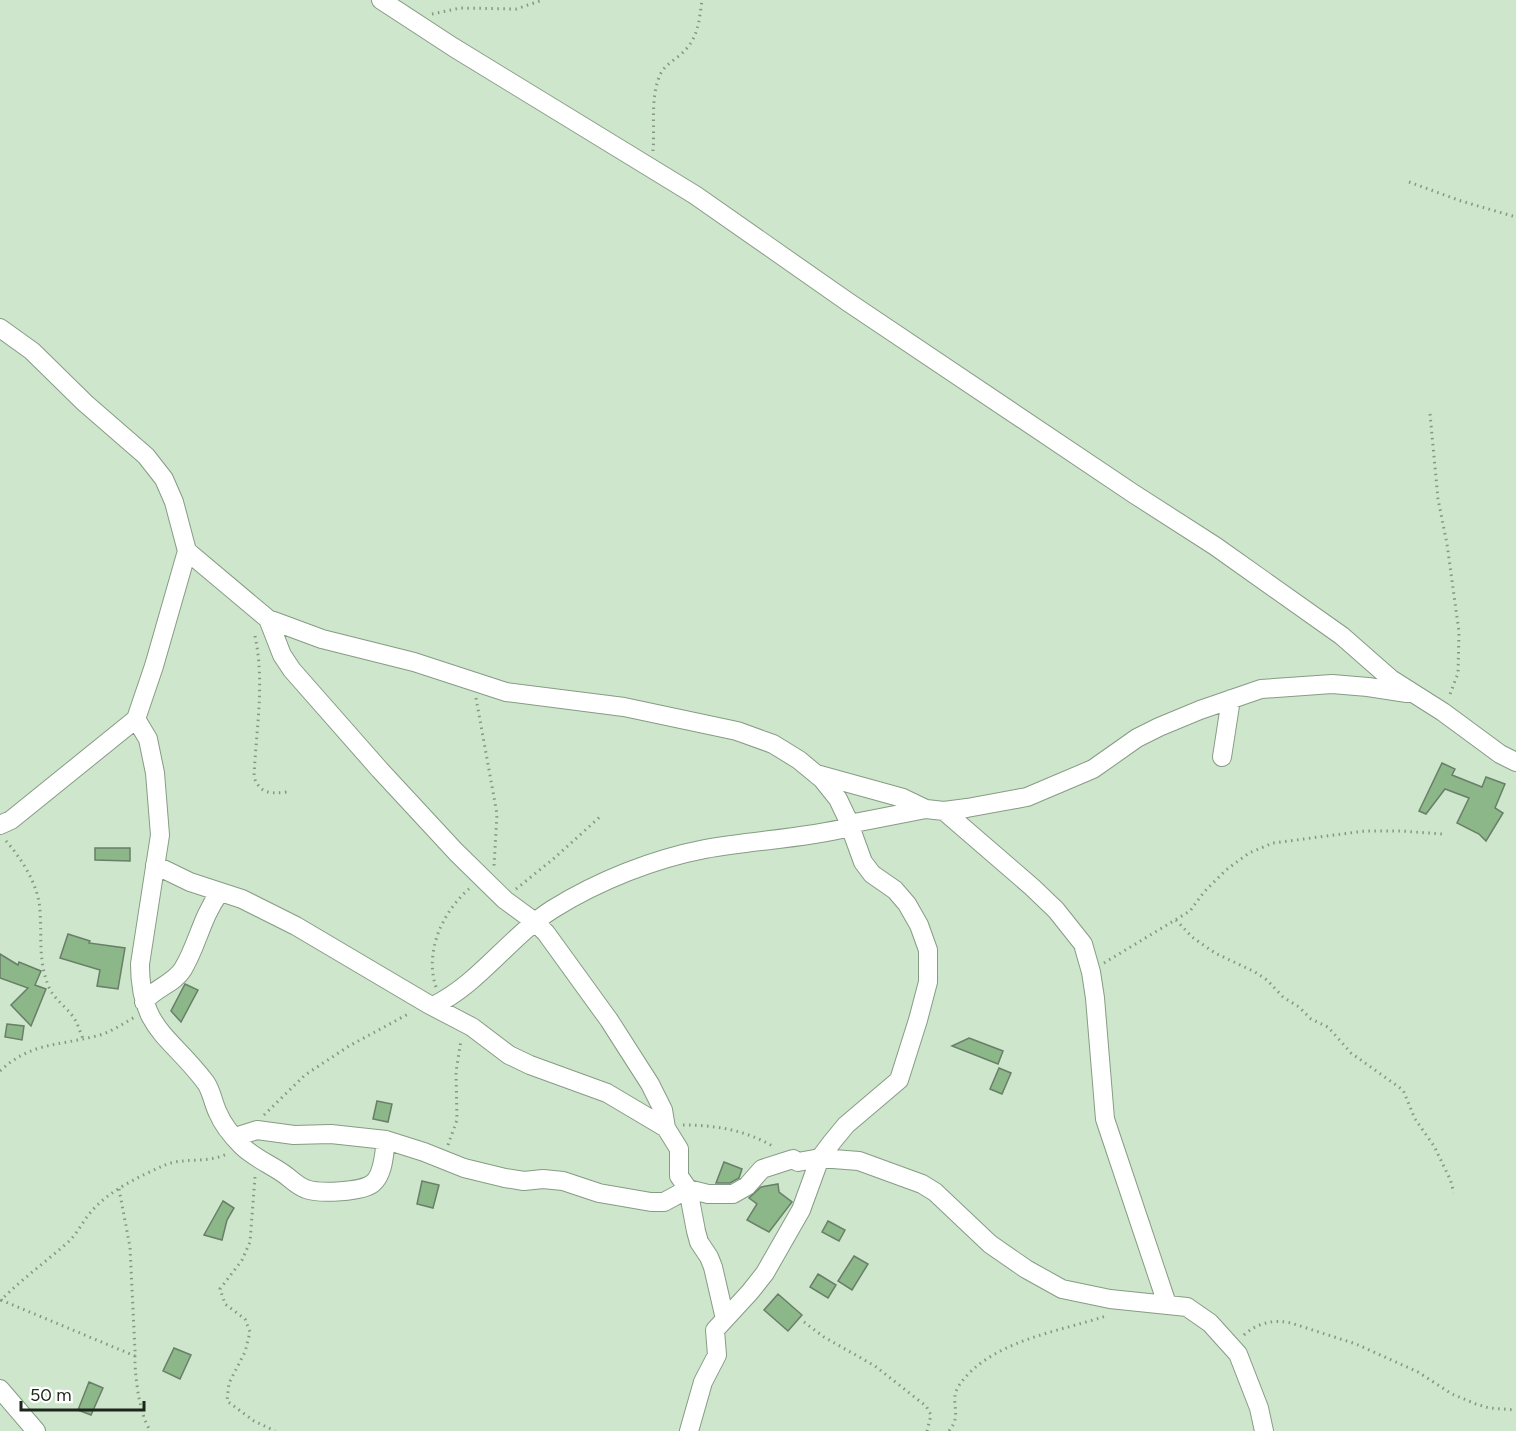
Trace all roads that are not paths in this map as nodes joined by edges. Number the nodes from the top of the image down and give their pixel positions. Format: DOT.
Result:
graph roads {
  1 [pos="381,0"];
  2 [pos="0,328"];
  3 [pos="187,551"];
  4 [pos="268,619"];
  5 [pos="1415,694"];
  6 [pos="1231,699"];
  7 [pos="136,718"];
  8 [pos="1222,757"];
  9 [pos="1516,762"];
  10 [pos="816,774"];
  11 [pos="935,810"];
  12 [pos="0,825"];
  13 [pos="850,826"];
  14 [pos="155,865"];
  15 [pos="220,892"];
  16 [pos="535,922"];
  17 [pos="434,1004"];
  18 [pos="145,1006"];
  19 [pos="666,1126"];
  20 [pos="386,1140"];
  21 [pos="238,1141"];
  22 [pos="820,1158"];
  23 [pos="687,1189"];
  24 [pos="1167,1304"];
  25 [pos="725,1319"];
  26 [pos="0,1389"];
  27 [pos="36,1431"];
  28 [pos="689,1431"];
  29 [pos="1264,1431"];
  1 -- 5 [label="street"];
  2 -- 3 [label="street"];
  3 -- 4 [label="street"];
  3 -- 7 [label="street"];
  4 -- 10 [label="street"];
  4 -- 16 [label="street"];
  5 -- 6 [label="street"];
  5 -- 9 [label="street"];
  6 -- 8 [label="street"];
  6 -- 11 [label="street"];
  7 -- 12 [label="street"];
  7 -- 14 [label="street"];
  10 -- 11 [label="street"];
  10 -- 13 [label="street"];
  11 -- 13 [label="street"];
  11 -- 24 [label="street"];
  13 -- 16 [label="street"];
  13 -- 22 [label="street"];
  14 -- 15 [label="street"];
  14 -- 18 [label="street"];
  15 -- 17 [label="street"];
  15 -- 18 [label="street"];
  16 -- 17 [label="street"];
  16 -- 19 [label="street"];
  17 -- 19 [label="street"];
  18 -- 21 [label="street"];
  19 -- 23 [label="street"];
  20 -- 21 [label="street"];
  20 -- 21 [label="street"];
  20 -- 23 [label="street"];
  22 -- 23 [label="street"];
  22 -- 24 [label="street"];
  22 -- 25 [label="street"];
  23 -- 25 [label="street"];
  24 -- 29 [label="street"];
  25 -- 28 [label="street"];
  26 -- 27 [label="street"];
}
